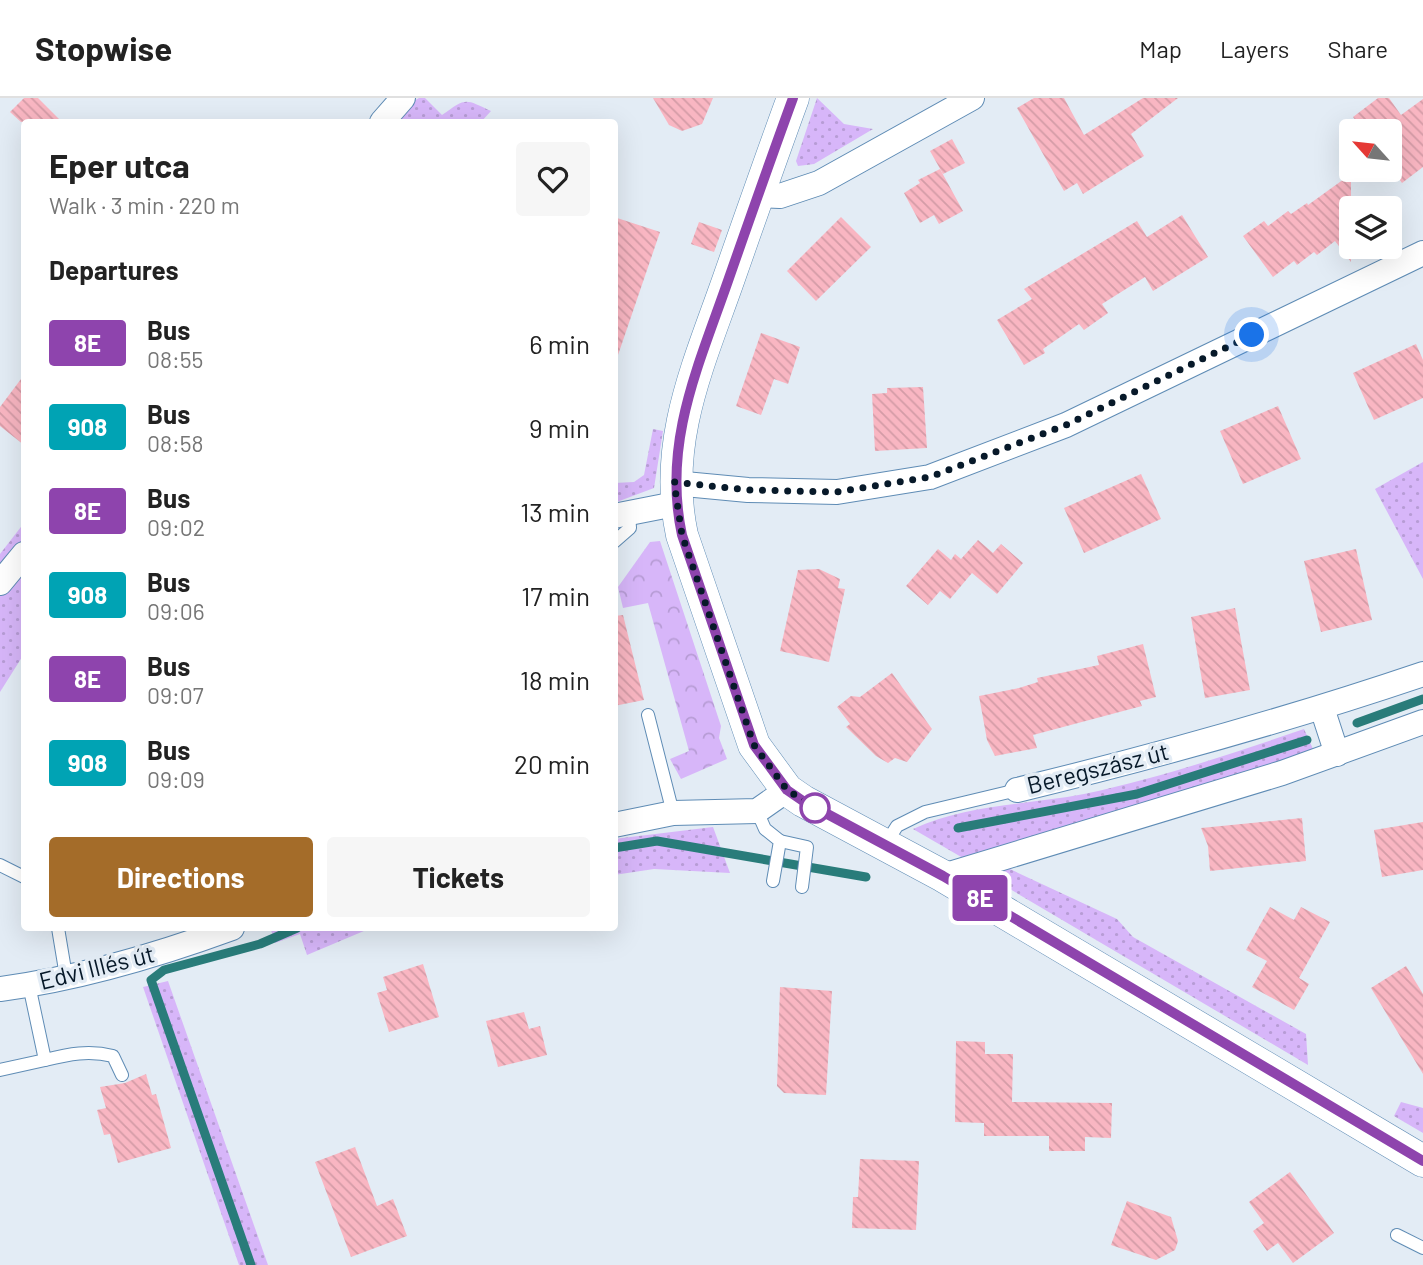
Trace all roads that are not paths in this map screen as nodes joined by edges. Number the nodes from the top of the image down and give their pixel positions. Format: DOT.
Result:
graph roads {
  1 [pos="403,98"];
  2 [pos="793,98"];
  3 [pos="972,98"];
  4 [pos="385,119"];
  5 [pos="758,195"];
  6 [pos="1423,253"];
  7 [pos="675,493"];
  8 [pos="622,515"];
  9 [pos="618,538"];
  10 [pos="21,558"];
  11 [pos="0,583"];
  12 [pos="1423,674"];
  13 [pos="1322,708"];
  14 [pos="648,715"];
  15 [pos="1423,722"];
  16 [pos="1337,754"];
  17 [pos="787,790"];
  18 [pos="1017,790"];
  19 [pos="757,811"];
  20 [pos="673,813"];
  21 [pos="618,824"];
  22 [pos="885,845"];
  23 [pos="779,846"];
  24 [pos="0,865"];
  25 [pos="21,876"];
  26 [pos="943,876"];
  27 [pos="774,877"];
  28 [pos="803,885"];
  29 [pos="58,931"];
  30 [pos="223,931"];
  31 [pos="66,976"];
  32 [pos="29,985"];
  33 [pos="0,989"];
  34 [pos="45,1060"];
  35 [pos="0,1070"];
  36 [pos="122,1075"];
  37 [pos="1423,1161"];
  38 [pos="1397,1236"];
  39 [pos="1423,1248"];
  1 -- 4 [label="street"];
  2 -- 5 [label="street"];
  3 -- 5 [label="street"];
  5 -- 7 [label="street"];
  6 -- 7 [label="street"];
  7 -- 8 [label="street"];
  7 -- 17 [label="street"];
  8 -- 9 [label="lane"];
  10 -- 11 [label="street"];
  12 -- 13 [label="street, Beregszász út"];
  13 -- 16 [label="street"];
  13 -- 18 [label="street, Beregszász út"];
  14 -- 20 [label="lane"];
  15 -- 16 [label="street"];
  16 -- 26 [label="street"];
  17 -- 19 [label="street"];
  17 -- 22 [label="street"];
  18 -- 22 [label="lane, Beregszász út"];
  19 -- 20 [label="street"];
  19 -- 23 [label="lane"];
  20 -- 21 [label="street"];
  22 -- 26 [label="street"];
  23 -- 27 [label="lane"];
  23 -- 28 [label="lane"];
  24 -- 25 [label="lane"];
  26 -- 37 [label="street"];
  29 -- 31 [label="lane"];
  30 -- 31 [label="street, Edvi Illés út"];
  31 -- 32 [label="street, Edvi Illés út"];
  32 -- 33 [label="street, Edvi Illés út"];
  32 -- 34 [label="lane"];
  34 -- 35 [label="lane"];
  34 -- 36 [label="lane"];
  38 -- 39 [label="lane"];
}
